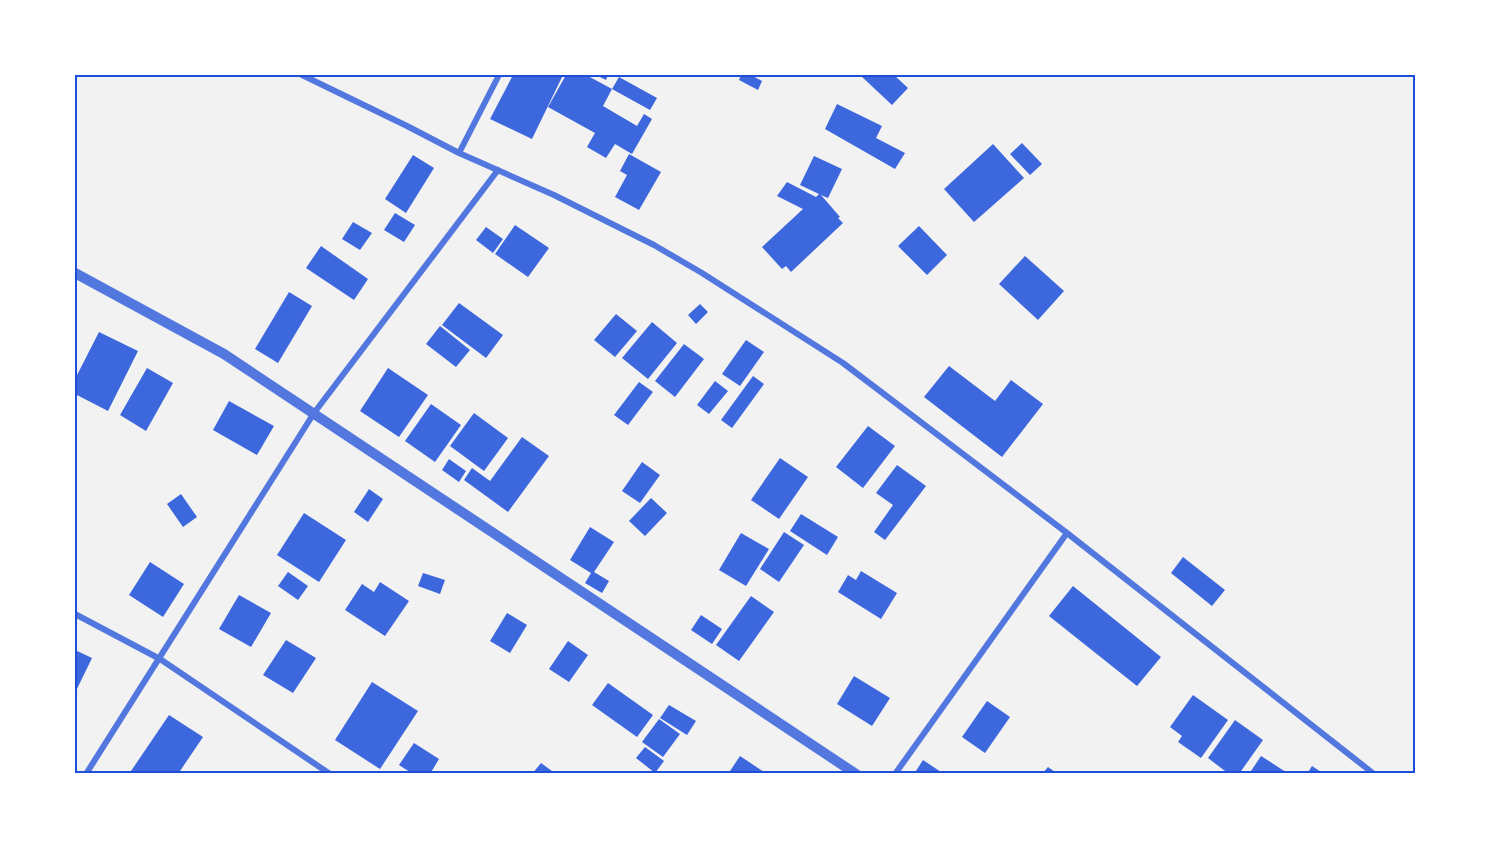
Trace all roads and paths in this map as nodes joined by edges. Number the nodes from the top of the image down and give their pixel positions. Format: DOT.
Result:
graph roads {
  1 [pos="302,75"];
  2 [pos="499,75"];
  3 [pos="459,153"];
  4 [pos="498,170"];
  5 [pos="75,273"];
  6 [pos="314,413"];
  7 [pos="1067,533"];
  8 [pos="75,614"];
  9 [pos="160,659"];
  10 [pos="86,774"];
  11 [pos="330,774"];
  12 [pos="856,774"];
  13 [pos="895,774"];
  14 [pos="1374,774"];
  1 -- 3 [label="street"];
  2 -- 3 [label="street"];
  3 -- 4 [label="street"];
  4 -- 6 [label="street"];
  4 -- 7 [label="street"];
  5 -- 6 [label="street"];
  6 -- 9 [label="street"];
  6 -- 12 [label="street"];
  7 -- 13 [label="street"];
  7 -- 14 [label="street"];
  8 -- 9 [label="street"];
  9 -- 10 [label="street"];
  9 -- 11 [label="street"];
}
